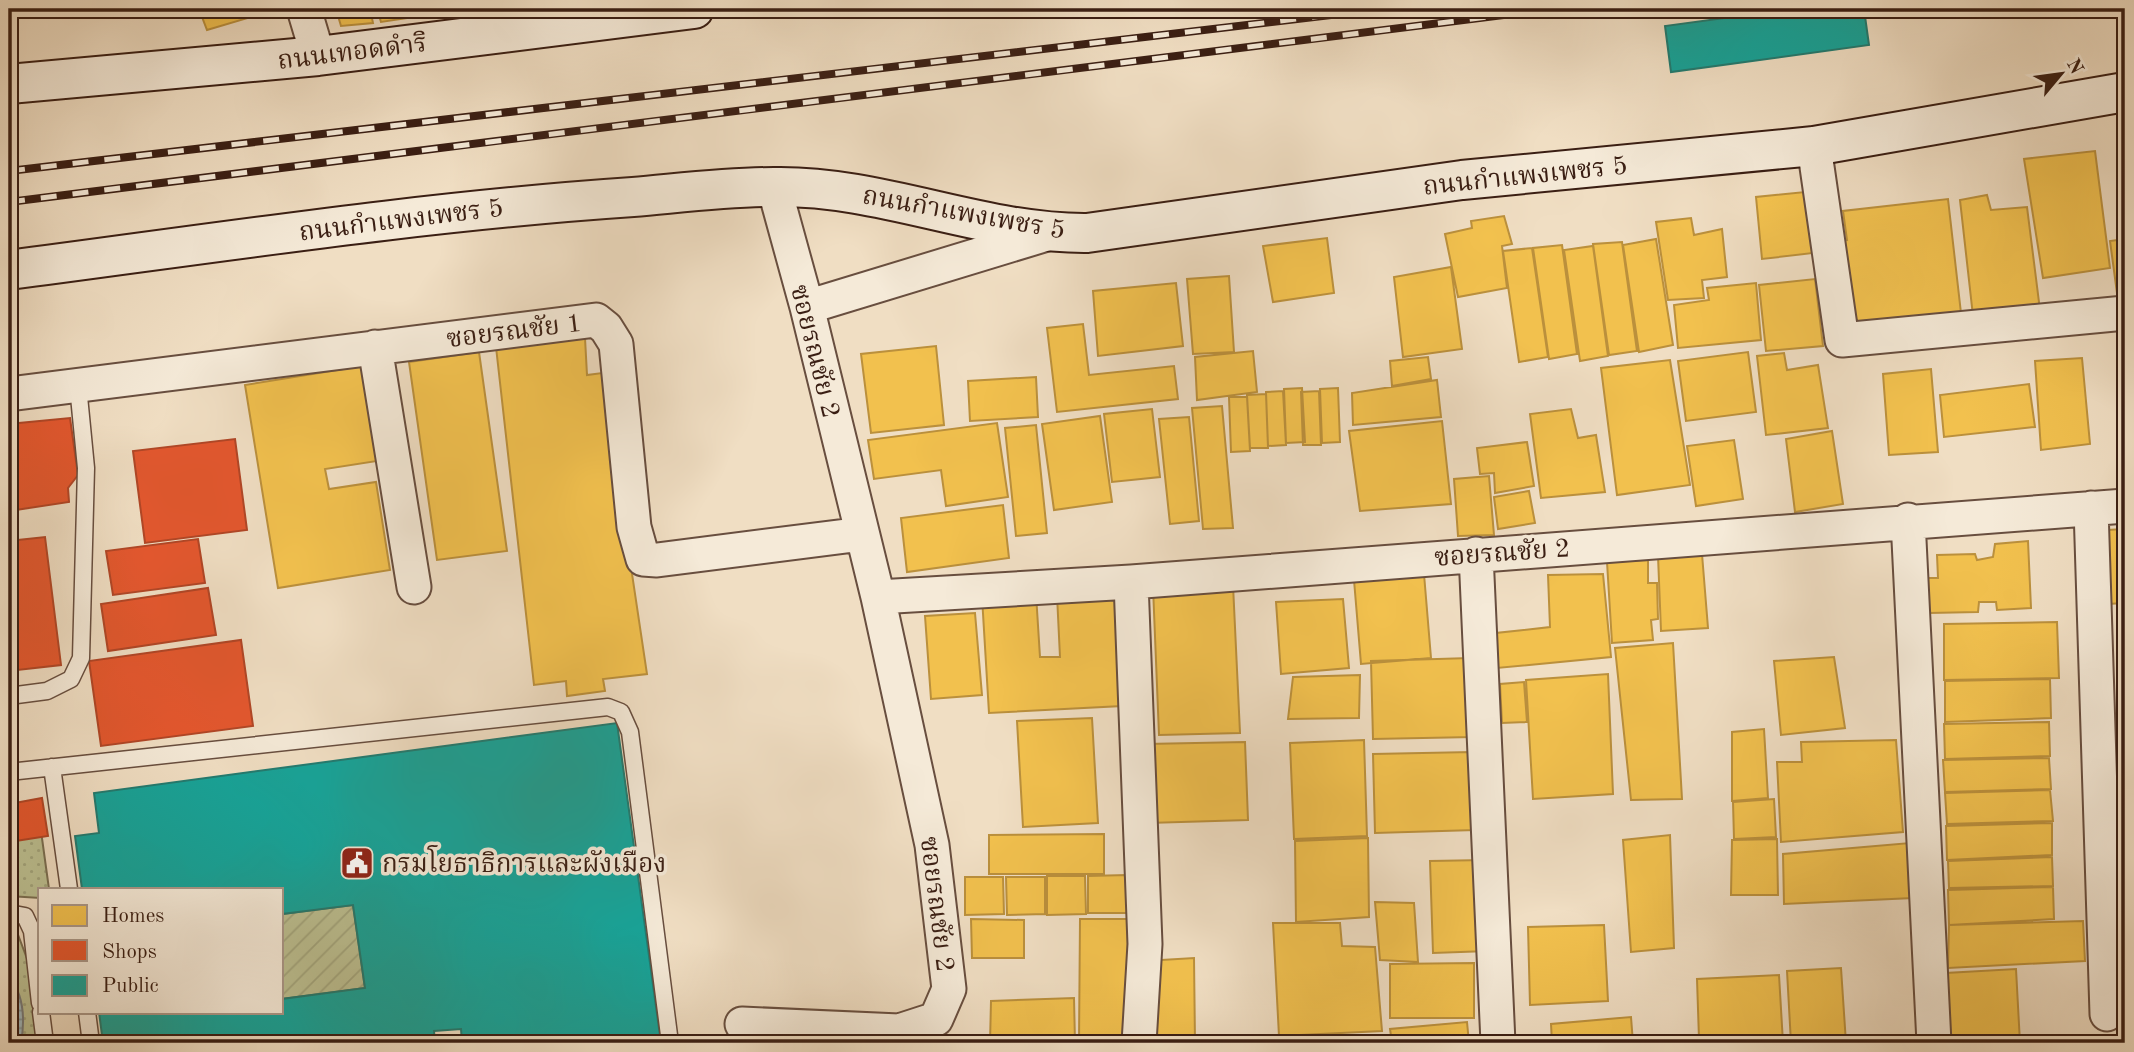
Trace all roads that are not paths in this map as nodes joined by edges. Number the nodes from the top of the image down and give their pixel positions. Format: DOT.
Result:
graph roads {
  1 [pos="304,9"];
  2 [pos="694,9"];
  3 [pos="318,56"];
  4 [pos="9,85"];
  5 [pos="2125,92"];
  6 [pos="1814,146"];
  7 [pos="774,187"];
  8 [pos="1050,233"];
  9 [pos="9,270"];
  10 [pos="807,307"];
  11 [pos="2125,313"];
  12 [pos="375,347"];
  13 [pos="78,386"];
  14 [pos="9,394"];
  15 [pos="2125,506"];
  16 [pos="2091,508"];
  17 [pos="1908,520"];
  18 [pos="862,534"];
  19 [pos="1476,554"];
  20 [pos="1131,582"];
  21 [pos="414,587"];
  22 [pos="878,597"];
  23 [pos="9,696"];
  24 [pos="52,767"];
  25 [pos="9,772"];
  26 [pos="69,888"];
  27 [pos="9,913"];
  28 [pos="38,985"];
  29 [pos="41,1014"];
  30 [pos="87,1014"];
  31 [pos="2107,1014"];
  32 [pos="742,1024"];
  33 [pos="45,1043"];
  34 [pos="92,1043"];
  35 [pos="670,1043"];
  36 [pos="1139,1043"];
  37 [pos="1498,1043"];
  38 [pos="1934,1043"];
  1 -- 3 [label="street"];
  2 -- 3 [label="street, ถนนเทอดดำริ"];
  3 -- 4 [label="street, ถนนเทอดดำริ"];
  5 -- 6 [label="street, ถนนกำแพงเพชร 5"];
  6 -- 8 [label="street, ถนนกำแพงเพชร 5"];
  6 -- 11 [label="street"];
  7 -- 8 [label="street, ถนนกำแพงเพชร 5"];
  7 -- 9 [label="street, ถนนกำแพงเพชร 5"];
  7 -- 10 [label="street, ซอยรณชัย 2"];
  8 -- 10 [label="street"];
  10 -- 18 [label="street, ซอยรณชัย 2"];
  12 -- 13 [label="street, ซอยรณชัย 1"];
  12 -- 18 [label="street, ซอยรณชัย 1"];
  12 -- 21 [label="street"];
  13 -- 14 [label="street, ซอยรณชัย 1"];
  13 -- 23 [label="lane"];
  15 -- 16 [label="street, ซอยรณชัย 2"];
  16 -- 17 [label="street, ซอยรณชัย 2"];
  16 -- 31 [label="street"];
  17 -- 19 [label="street, ซอยรณชัย 2"];
  17 -- 38 [label="street"];
  18 -- 22 [label="street, ซอยรณชัย 2"];
  19 -- 20 [label="street, ซอยรณชัย 2"];
  19 -- 37 [label="street"];
  20 -- 22 [label="street, ซอยรณชัย 2"];
  20 -- 36 [label="street"];
  22 -- 32 [label="street, ซอยรณชัย 2"];
  24 -- 25 [label="lane"];
  24 -- 26 [label="lane"];
  24 -- 35 [label="lane"];
  27 -- 28 [label="lane"];
  29 -- 33 [label="lane"];
  30 -- 34 [label="lane"];
}
